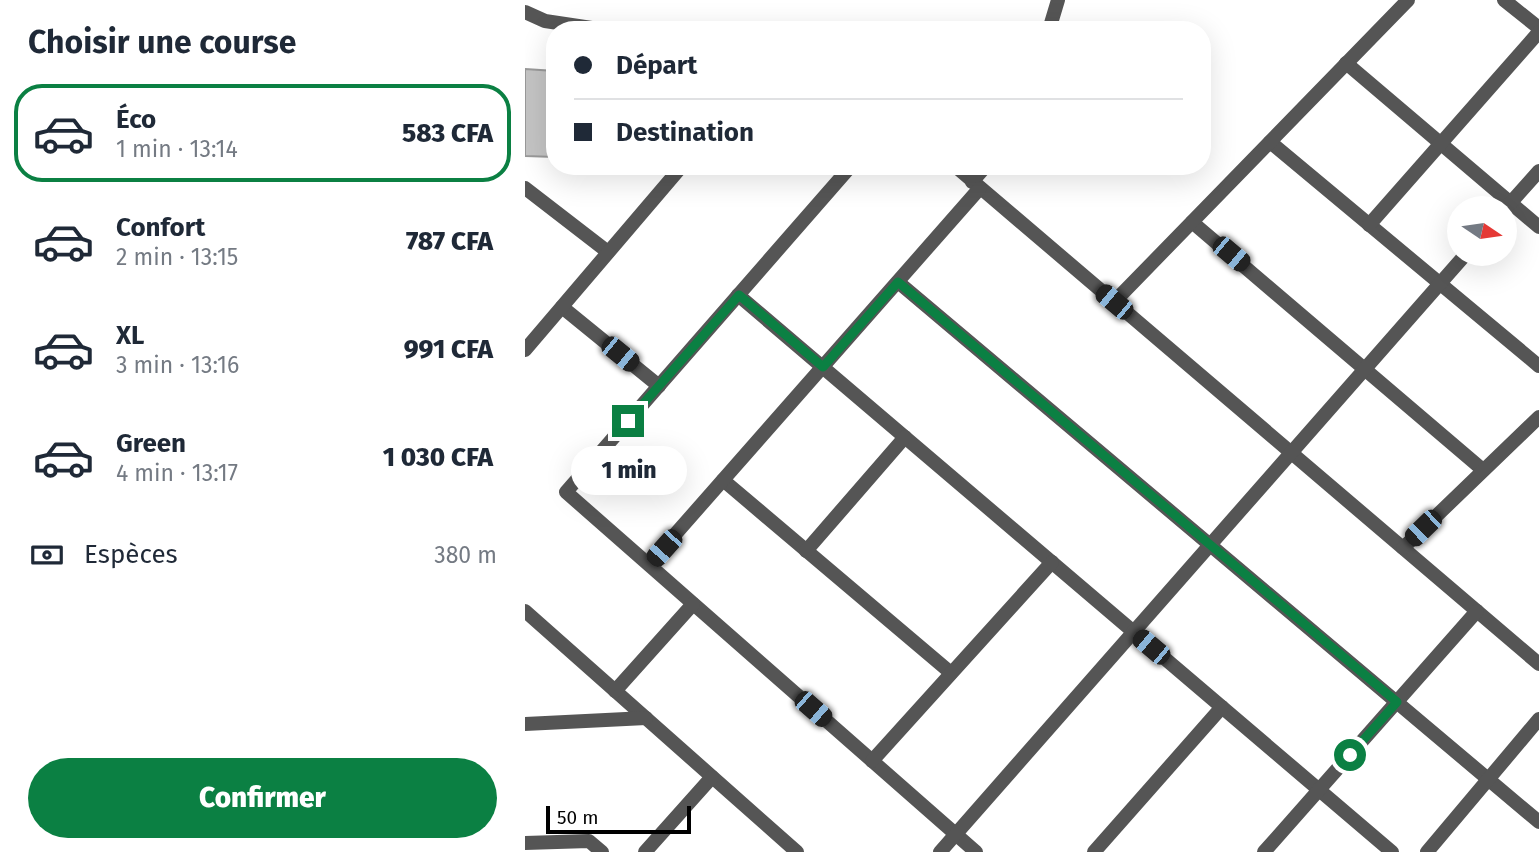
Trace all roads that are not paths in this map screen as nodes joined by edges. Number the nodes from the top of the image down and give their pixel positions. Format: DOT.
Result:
graph roads {
  1 [pos="1058,0"];
  2 [pos="1408,0"];
  3 [pos="1504,0"];
  4 [pos="525,12"];
  5 [pos="546,21"];
  6 [pos="1052,21"];
  7 [pos="1539,30"];
  8 [pos="1346,64"];
  9 [pos="1270,142"];
  10 [pos="1441,143"];
  11 [pos="1539,171"];
  12 [pos="673,175"];
  13 [pos="843,175"];
  14 [pos="965,175"];
  15 [pos="981,175"];
  16 [pos="976,185"];
  17 [pos="525,188"];
  18 [pos="1497,196"];
  19 [pos="1517,196"];
  20 [pos="1517,212"];
  21 [pos="1192,222"];
  22 [pos="1369,225"];
  23 [pos="1539,227"];
  24 [pos="608,252"];
  25 [pos="1456,266"];
  26 [pos="898,282"];
  27 [pos="1440,284"];
  28 [pos="739,295"];
  29 [pos="1114,302"];
  30 [pos="562,307"];
  31 [pos="525,350"];
  32 [pos="1539,366"];
  33 [pos="823,367"];
  34 [pos="1365,369"];
  35 [pos="659,386"];
  36 [pos="1539,417"];
  37 [pos="905,437"];
  38 [pos="1291,453"];
  39 [pos="1483,470"];
  40 [pos="723,480"];
  41 [pos="1210,545"];
  42 [pos="1403,548"];
  43 [pos="806,551"];
  44 [pos="1052,562"];
  45 [pos="649,564"];
  46 [pos="694,604"];
  47 [pos="525,611"];
  48 [pos="1477,611"];
  49 [pos="1134,632"];
  50 [pos="1539,664"];
  51 [pos="951,673"];
  52 [pos="615,691"];
  53 [pos="1397,702"];
  54 [pos="1222,707"];
  55 [pos="646,718"];
  56 [pos="1539,719"];
  57 [pos="525,724"];
  58 [pos="872,761"];
  59 [pos="712,777"];
  60 [pos="1488,779"];
  61 [pos="1319,790"];
  62 [pos="1539,822"];
  63 [pos="956,834"];
  64 [pos="525,843"];
  65 [pos="602,852"];
  66 [pos="645,852"];
  67 [pos="797,852"];
  68 [pos="940,852"];
  69 [pos="976,852"];
  70 [pos="1094,852"];
  71 [pos="1264,852"];
  72 [pos="1392,852"];
  73 [pos="1427,852"];
  1 -- 6 [label="street"];
  2 -- 8 [label="street"];
  3 -- 7 [label="street"];
  4 -- 5 [label="street"];
  7 -- 10 [label="street"];
  8 -- 9 [label="street"];
  8 -- 10 [label="street"];
  9 -- 21 [label="street"];
  9 -- 22 [label="street"];
  10 -- 18 [label="street"];
  10 -- 22 [label="street"];
  11 -- 19 [label="street"];
  12 -- 24 [label="street"];
  13 -- 28 [label="street"];
  14 -- 16 [label="street"];
  15 -- 16 [label="street"];
  16 -- 26 [label="street"];
  16 -- 29 [label="street"];
  17 -- 24 [label="street"];
  20 -- 23 [label="street"];
  21 -- 29 [label="street"];
  21 -- 34 [label="street"];
  22 -- 27 [label="street"];
  24 -- 30 [label="street"];
  25 -- 27 [label="street"];
  26 -- 33 [label="street"];
  26 -- 41 [label="street"];
  27 -- 32 [label="street"];
  27 -- 34 [label="street"];
  28 -- 33 [label="street"];
  28 -- 35 [label="street"];
  29 -- 38 [label="street"];
  30 -- 31 [label="street"];
  30 -- 35 [label="street"];
  33 -- 37 [label="street"];
  33 -- 40 [label="street"];
  34 -- 38 [label="street"];
  34 -- 39 [label="street"];
  35 -- 45 [label="street"];
  36 -- 39 [label="street"];
  37 -- 43 [label="street"];
  37 -- 44 [label="street"];
  38 -- 41 [label="street"];
  38 -- 42 [label="street"];
  39 -- 42 [label="street"];
  40 -- 43 [label="street"];
  40 -- 45 [label="street"];
  41 -- 49 [label="street"];
  41 -- 53 [label="street"];
  42 -- 48 [label="street"];
  43 -- 51 [label="street"];
  44 -- 49 [label="street"];
  44 -- 51 [label="street"];
  45 -- 46 [label="street"];
  46 -- 52 [label="street"];
  46 -- 58 [label="street"];
  47 -- 52 [label="street"];
  48 -- 50 [label="street"];
  48 -- 53 [label="street"];
  49 -- 54 [label="street"];
  49 -- 63 [label="street"];
  51 -- 58 [label="street"];
  52 -- 55 [label="street"];
  53 -- 60 [label="street"];
  53 -- 61 [label="street"];
  54 -- 61 [label="street"];
  54 -- 70 [label="street"];
  55 -- 57 [label="street"];
  55 -- 59 [label="street"];
  56 -- 60 [label="street"];
  58 -- 63 [label="street"];
  59 -- 66 [label="street"];
  59 -- 67 [label="street"];
  60 -- 62 [label="street"];
  60 -- 73 [label="street"];
  61 -- 71 [label="street"];
  61 -- 72 [label="street"];
  63 -- 68 [label="street"];
  63 -- 69 [label="street"];
  64 -- 65 [label="street"];
}
